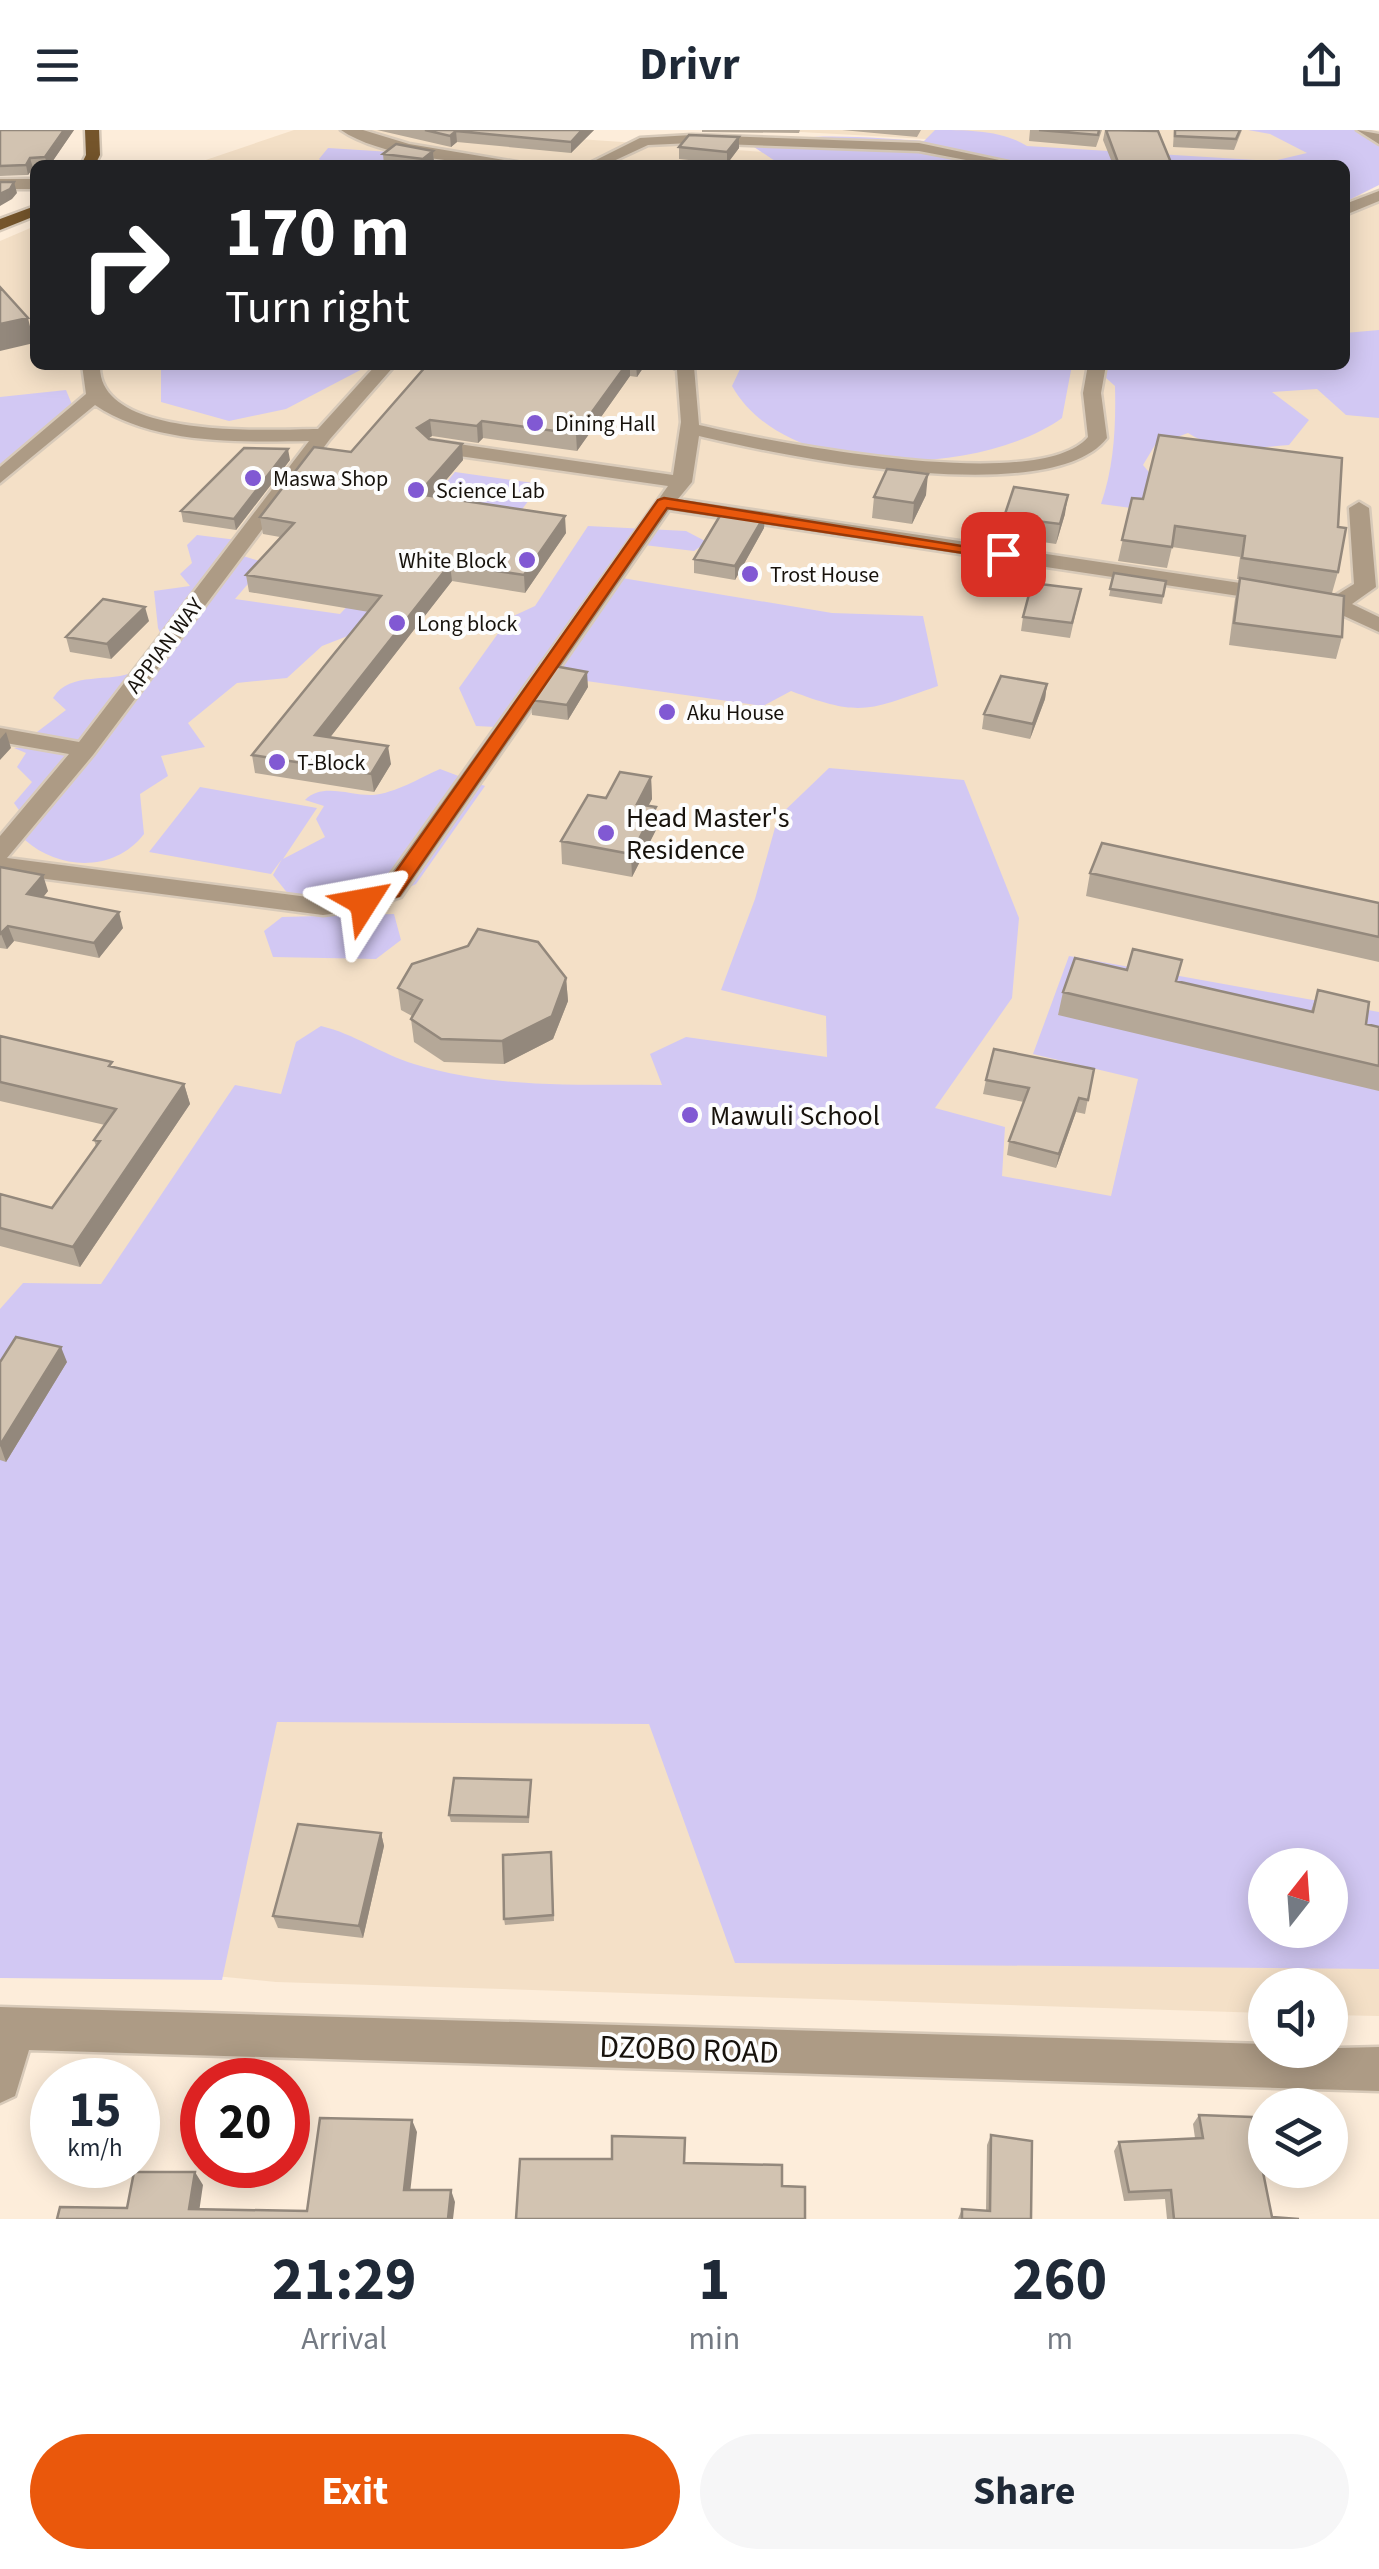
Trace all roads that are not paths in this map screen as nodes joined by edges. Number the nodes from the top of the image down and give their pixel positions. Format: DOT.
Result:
graph roads {
  1 [pos="92,130"];
  2 [pos="348,130"];
  3 [pos="1364,130"];
  4 [pos="1379,140"];
  5 [pos="90,160"];
  6 [pos="492,160"];
  7 [pos="604,160"];
  8 [pos="987,160"];
  9 [pos="0,184"];
  10 [pos="30,184"];
  11 [pos="1379,196"];
  12 [pos="1350,208"];
  13 [pos="30,213"];
  14 [pos="0,225"];
  15 [pos="91,370"];
  16 [pos="382,370"];
  17 [pos="685,370"];
  18 [pos="1096,370"];
  19 [pos="96,394"];
  20 [pos="688,428"];
  21 [pos="323,435"];
  22 [pos="431,446"];
  23 [pos="0,477"];
  24 [pos="682,482"];
  25 [pos="664,503"];
  26 [pos="1360,508"];
  27 [pos="1336,604"];
  28 [pos="1379,625"];
  29 [pos="0,735"];
  30 [pos="85,750"];
  31 [pos="0,852"];
  32 [pos="0,865"];
  33 [pos="6,2029"];
  34 [pos="1379,2068"];
  35 [pos="0,2081"];
  1 -- 5 [label="main road"];
  2 -- 6 [label="street"];
  3 -- 4 [label="street"];
  7 -- 8 [label="street"];
  9 -- 10 [label="street"];
  11 -- 12 [label="street"];
  13 -- 14 [label="main road"];
  15 -- 19 [label="street"];
  16 -- 21 [label="street, APPIAN WAY"];
  17 -- 20 [label="street"];
  18 -- 20 [label="street"];
  19 -- 21 [label="street"];
  19 -- 23 [label="street"];
  20 -- 24 [label="street"];
  21 -- 30 [label="street, APPIAN WAY"];
  22 -- 24 [label="street"];
  24 -- 25 [label="street"];
  25 -- 27 [label="street"];
  25 -- 32 [label="street"];
  26 -- 27 [label="street"];
  27 -- 28 [label="street"];
  29 -- 30 [label="street"];
  30 -- 31 [label="street, APPIAN WAY"];
  33 -- 34 [label="street, DZOBO ROAD"];
  33 -- 35 [label="street"];
}
